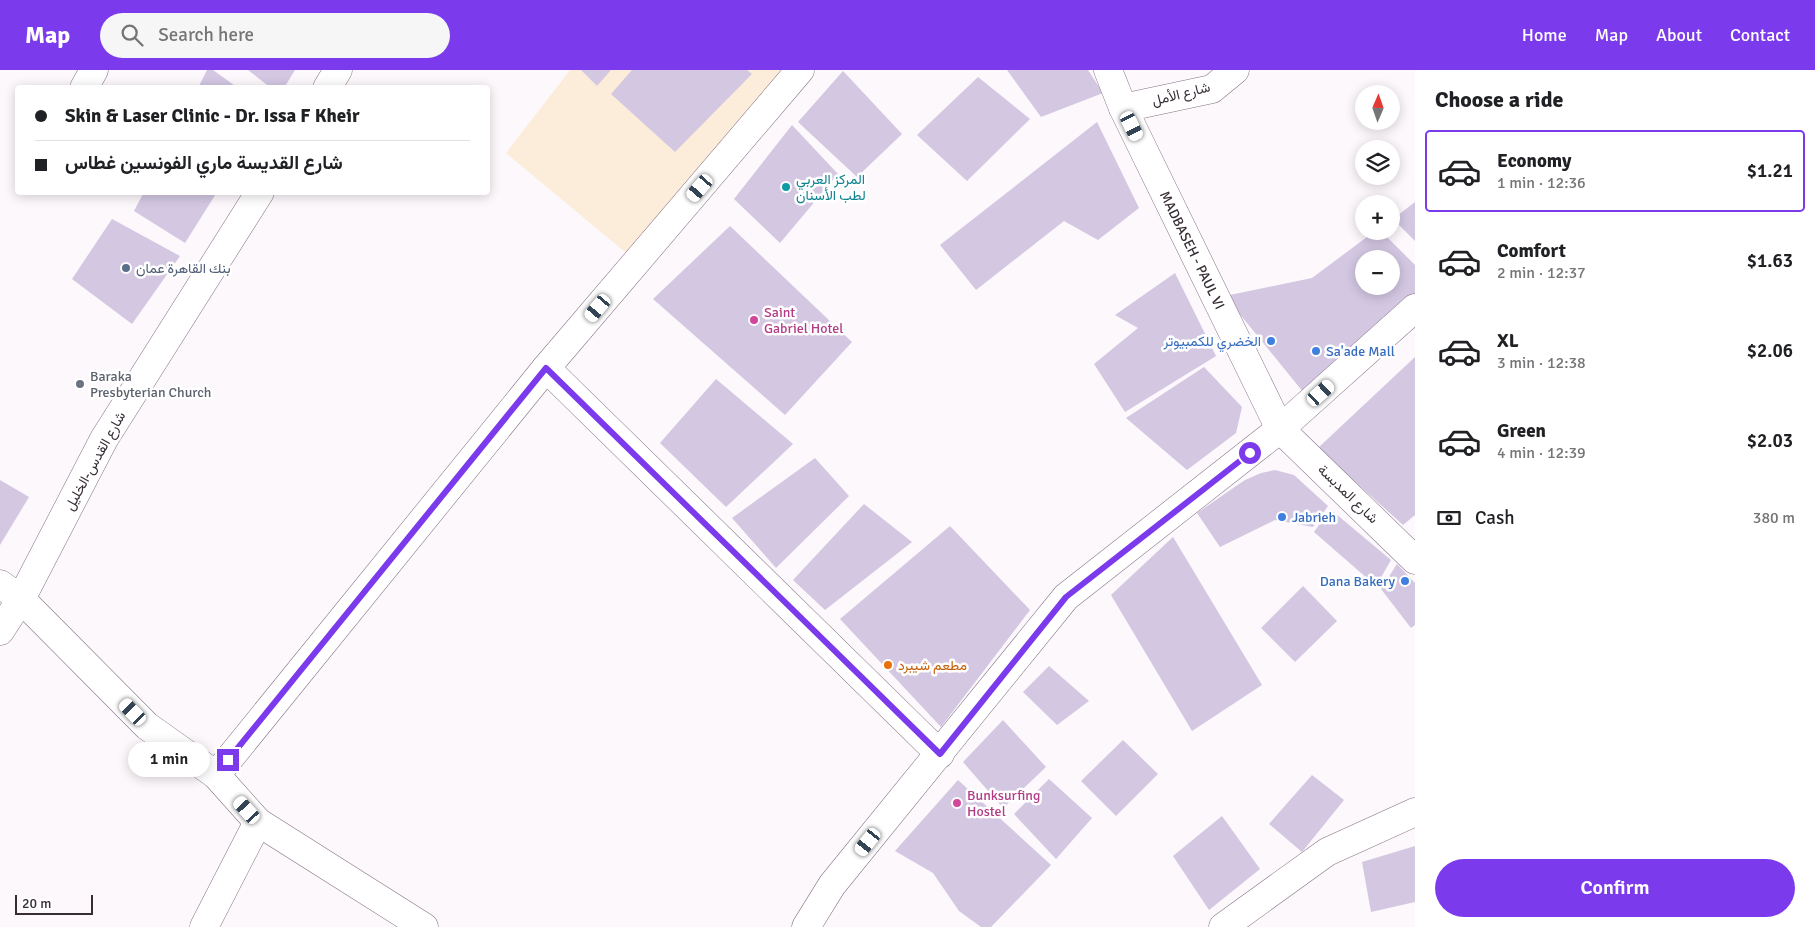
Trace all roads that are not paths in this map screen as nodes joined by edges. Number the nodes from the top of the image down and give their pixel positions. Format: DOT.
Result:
graph roads {
  1 [pos="94,70"];
  2 [pos="338,70"];
  3 [pos="800,70"];
  4 [pos="1108,70"];
  5 [pos="1235,70"];
  6 [pos="86,85"];
  7 [pos="329,85"];
  8 [pos="1123,108"];
  9 [pos="258,195"];
  10 [pos="1415,308"];
  11 [pos="546,368"];
  12 [pos="1280,429"];
  13 [pos="1415,560"];
  14 [pos="7,594"];
  15 [pos="0,631"];
  16 [pos="940,754"];
  17 [pos="216,775"];
  18 [pos="1415,812"];
  19 [pos="258,822"];
  20 [pos="204,927"];
  21 [pos="424,927"];
  22 [pos="806,927"];
  23 [pos="1223,927"];
  1 -- 6 [label="street"];
  2 -- 7 [label="street"];
  3 -- 11 [label="street"];
  4 -- 8 [label="street, MADBASEH - PAUL VI"];
  5 -- 8 [label="street, شارع الأمل"];
  8 -- 12 [label="street, MADBASEH - PAUL VI"];
  9 -- 14 [label="street, شارع القدس-الخليل"];
  10 -- 12 [label="street"];
  11 -- 16 [label="street"];
  11 -- 17 [label="street"];
  12 -- 13 [label="street, شارع المدبسة"];
  12 -- 16 [label="street"];
  14 -- 15 [label="street, شارع القدس-الخليل"];
  14 -- 17 [label="street"];
  16 -- 22 [label="street"];
  17 -- 19 [label="street"];
  18 -- 23 [label="street"];
  19 -- 20 [label="street"];
  19 -- 21 [label="street"];
}
